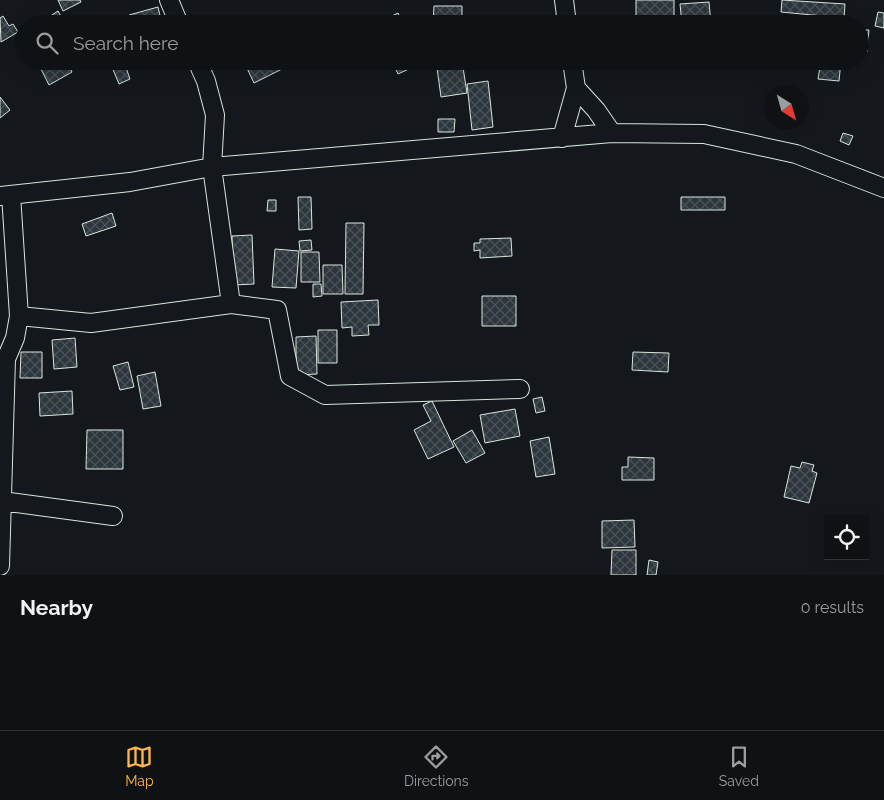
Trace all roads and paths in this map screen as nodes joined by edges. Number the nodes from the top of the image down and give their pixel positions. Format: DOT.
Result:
graph roads {
  1 [pos="169,0"];
  2 [pos="564,0"];
  3 [pos="175,15"];
  4 [pos="566,15"];
  5 [pos="201,70"];
  6 [pos="573,70"];
  7 [pos="576,88"];
  8 [pos="612,132"];
  9 [pos="562,138"];
  10 [pos="212,167"];
  11 [pos="884,188"];
  12 [pos="6,195"];
  13 [pos="230,304"];
  14 [pos="19,316"];
  15 [pos="520,389"];
  16 [pos="2,501"];
  17 [pos="113,516"];
  18 [pos="0,566"];
  1 -- 3 [label="street"];
  2 -- 4 [label="street"];
  5 -- 10 [label="street"];
  6 -- 7 [label="street"];
  7 -- 8 [label="street"];
  7 -- 9 [label="street"];
  8 -- 9 [label="street"];
  8 -- 11 [label="street"];
  9 -- 10 [label="street"];
  10 -- 12 [label="street"];
  10 -- 13 [label="street"];
  12 -- 14 [label="street"];
  13 -- 14 [label="street"];
  13 -- 15 [label="street"];
  14 -- 16 [label="street"];
  16 -- 17 [label="street"];
  16 -- 18 [label="street"];
}
